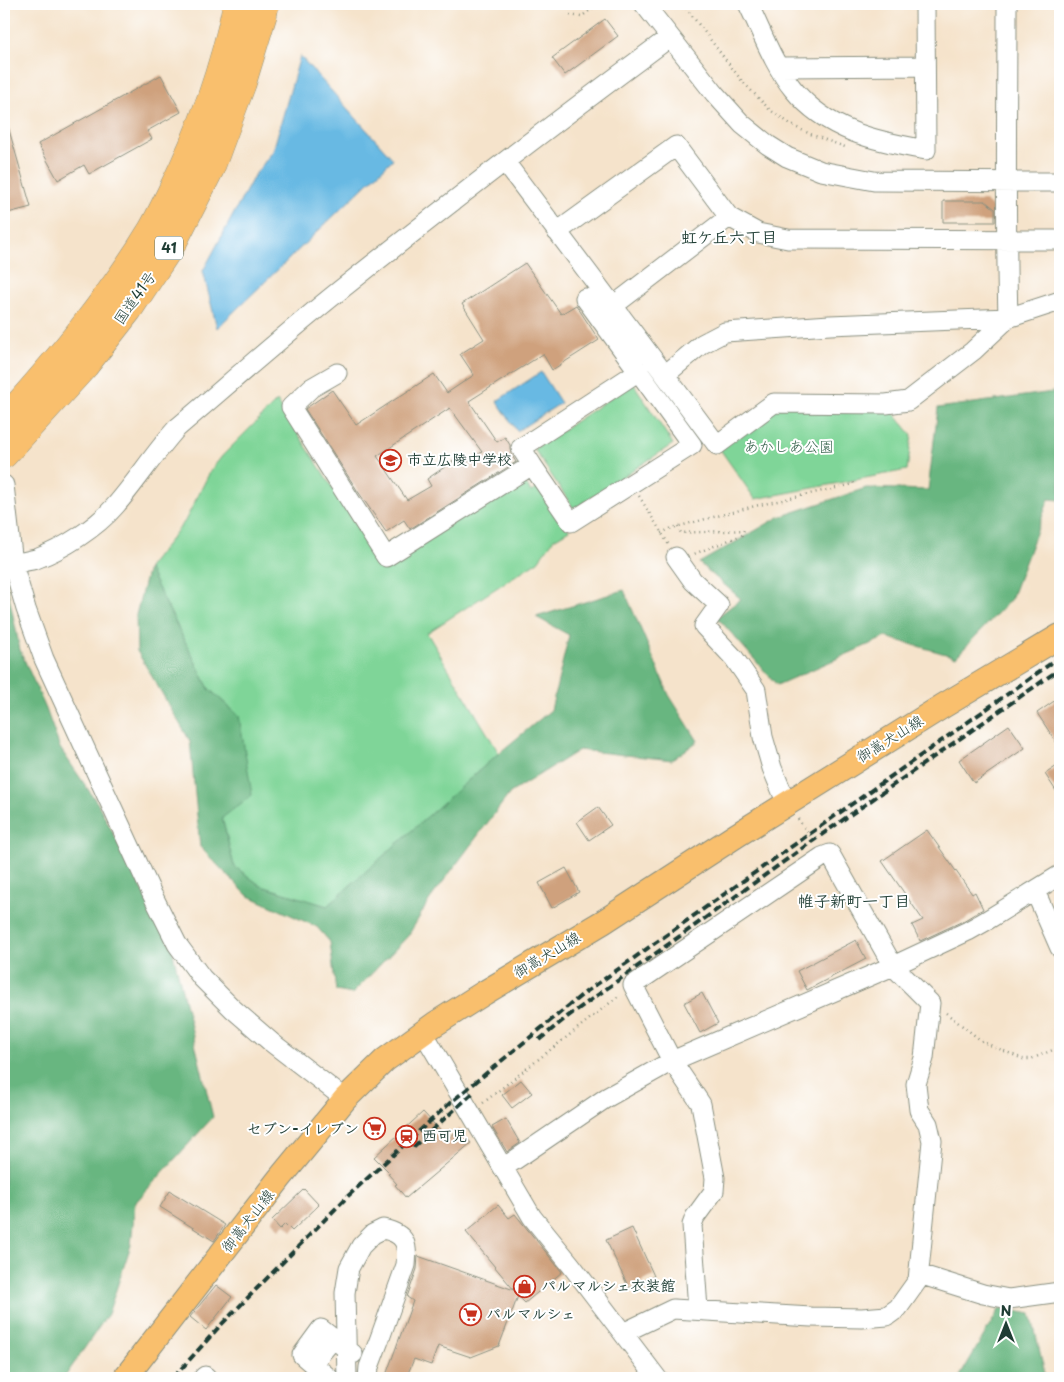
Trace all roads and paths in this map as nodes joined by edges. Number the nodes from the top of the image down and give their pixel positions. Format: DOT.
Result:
graph roads {
  1 [pos="237,4"];
  2 [pos="265,4"];
  3 [pos="598,4"];
  4 [pos="644,4"];
  5 [pos="748,4"];
  6 [pos="925,4"];
  7 [pos="1007,4"];
  8 [pos="570,15"];
  9 [pos="670,37"];
  10 [pos="925,66"];
  11 [pos="779,67"];
  12 [pos="505,162"];
  13 [pos="1007,182"];
  14 [pos="1060,182"];
  15 [pos="729,217"];
  16 [pos="557,232"];
  17 [pos="1006,240"];
  18 [pos="1060,240"];
  19 [pos="585,298"];
  20 [pos="1060,301"];
  21 [pos="613,306"];
  22 [pos="1008,318"];
  23 [pos="639,372"];
  24 [pos="337,373"];
  25 [pos="665,375"];
  26 [pos="4,421"];
  27 [pos="4,454"];
  28 [pos="532,465"];
  29 [pos="853,481"];
  30 [pos="4,485"];
  31 [pos="633,486"];
  32 [pos="678,527"];
  33 [pos="661,533"];
  34 [pos="677,559"];
  35 [pos="13,564"];
  36 [pos="1060,636"];
  37 [pos="786,804"];
  38 [pos="822,857"];
  39 [pos="1060,875"];
  40 [pos="1036,891"];
  41 [pos="1060,948"];
  42 [pos="893,966"];
  43 [pos="633,985"];
  44 [pos="930,1003"];
  45 [pos="423,1032"];
  46 [pos="1060,1047"];
  47 [pos="672,1061"];
  48 [pos="345,1099"];
  49 [pos="471,1113"];
  50 [pos="503,1168"];
  51 [pos="919,1274"];
  52 [pos="1057,1288"];
  53 [pos="698,1309"];
  54 [pos="623,1333"];
  55 [pos="340,1344"];
  56 [pos="368,1372"];
  57 [pos="126,1378"];
  58 [pos="203,1378"];
  59 [pos="207,1378"];
  60 [pos="329,1378"];
  61 [pos="347,1378"];
  62 [pos="654,1378"];
  1 -- 26 [label="highway, 国道41号 / 41"];
  2 -- 27 [label="highway, 国道41号 / 41"];
  3 -- 8 [label="path"];
  4 -- 9 [label="street"];
  5 -- 11 [label="street"];
  6 -- 10 [label="street"];
  7 -- 13 [label="street"];
  9 -- 12 [label="street"];
  9 -- 13 [label="street"];
  10 -- 11 [label="street"];
  10 -- 11 [label="street"];
  12 -- 16 [label="street"];
  12 -- 35 [label="street"];
  13 -- 14 [label="street"];
  13 -- 17 [label="street"];
  15 -- 16 [label="street"];
  15 -- 17 [label="street"];
  15 -- 21 [label="street"];
  16 -- 21 [label="street"];
  17 -- 18 [label="street"];
  17 -- 22 [label="street"];
  19 -- 23 [label="street"];
  20 -- 22 [label="street"];
  21 -- 25 [label="street"];
  22 -- 25 [label="street"];
  22 -- 25 [label="street"];
  23 -- 28 [label="street"];
  23 -- 31 [label="street"];
  24 -- 28 [label="street"];
  28 -- 31 [label="street"];
  29 -- 32 [label="path"];
  30 -- 35 [label="street"];
  31 -- 33 [label="path"];
  32 -- 33 [label="path"];
  32 -- 34 [label="path"];
  33 -- 34 [label="path"];
  34 -- 37 [label="street"];
  35 -- 48 [label="street"];
  36 -- 37 [label="main road, 御嵩犬山線"];
  37 -- 38 [label="path"];
  37 -- 45 [label="main road, 御嵩犬山線"];
  38 -- 42 [label="street"];
  38 -- 43 [label="street"];
  39 -- 40 [label="street"];
  40 -- 41 [label="street"];
  40 -- 42 [label="street"];
  42 -- 44 [label="street"];
  42 -- 47 [label="street"];
  43 -- 47 [label="street"];
  43 -- 49 [label="path"];
  44 -- 46 [label="path"];
  44 -- 51 [label="street"];
  45 -- 48 [label="main road, 御嵩犬山線"];
  45 -- 49 [label="street"];
  47 -- 50 [label="street"];
  47 -- 53 [label="street"];
  48 -- 57 [label="main road, 御嵩犬山線"];
  49 -- 50 [label="street"];
  50 -- 54 [label="street"];
  51 -- 52 [label="street"];
  51 -- 53 [label="street"];
  53 -- 54 [label="street"];
  54 -- 62 [label="street"];
  55 -- 56 [label="street"];
  55 -- 56 [label="street"];
  55 -- 60 [label="street"];
  55 -- 61 [label="street"];
  58 -- 59 [label="street"];
}
